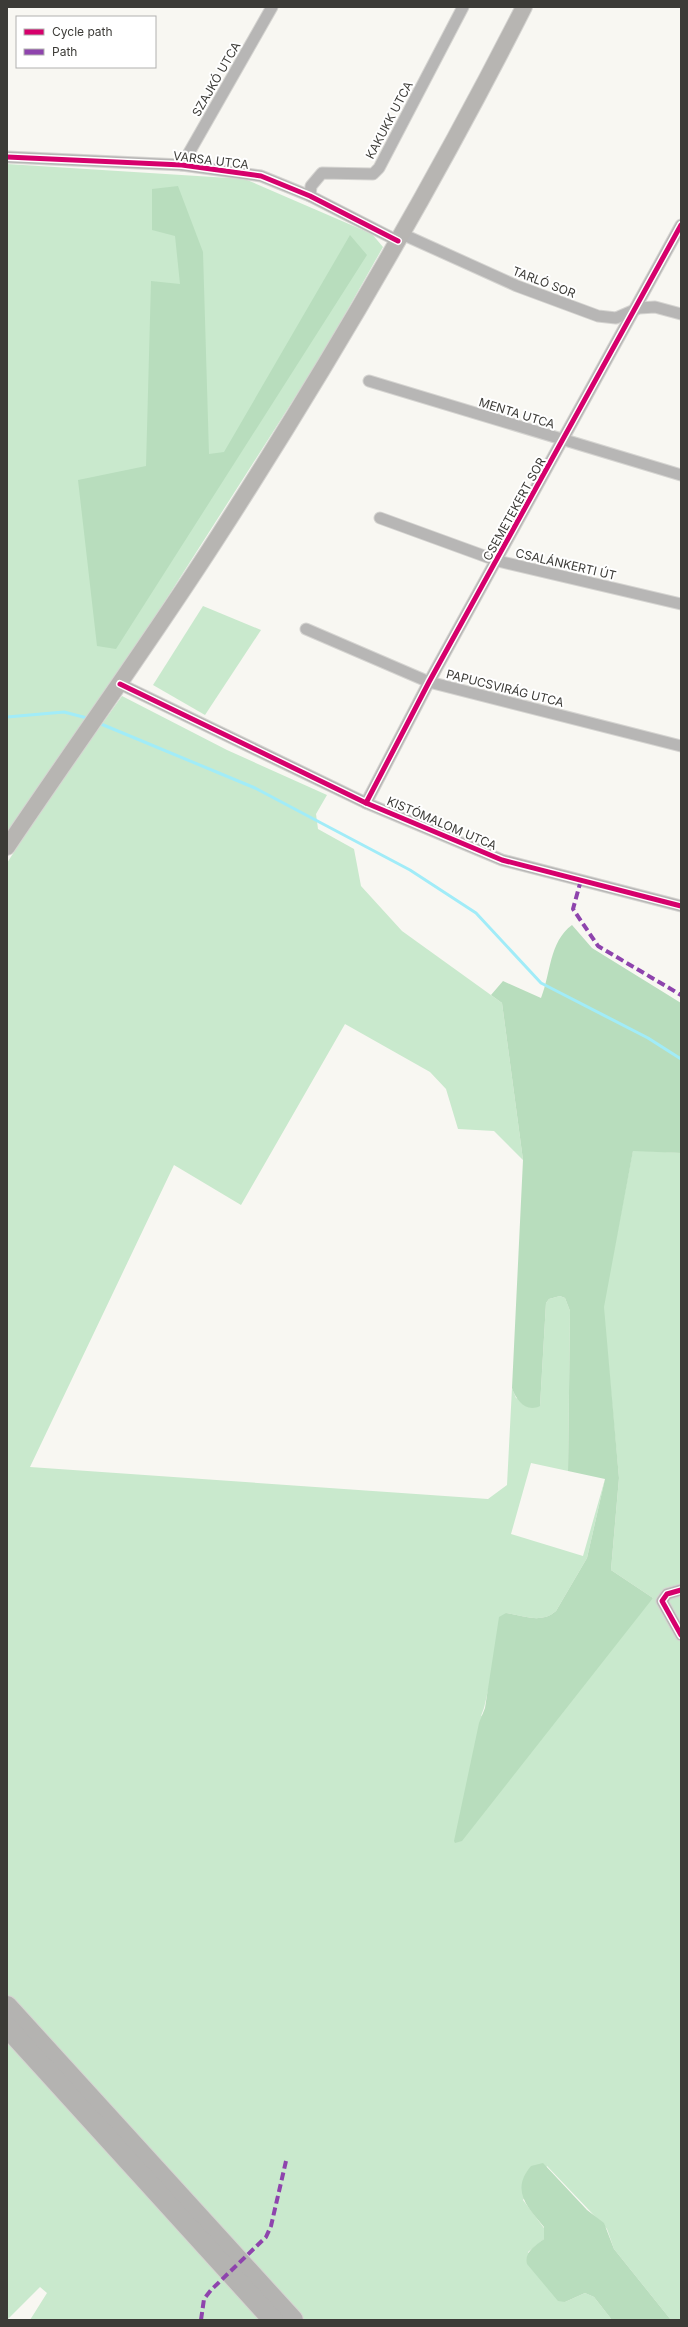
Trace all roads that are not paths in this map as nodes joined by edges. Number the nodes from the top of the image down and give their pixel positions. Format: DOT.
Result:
graph roads {
  1 [pos="272,7"];
  2 [pos="463,7"];
  3 [pos="524,7"];
  4 [pos="7,157"];
  5 [pos="182,165"];
  6 [pos="310,196"];
  7 [pos="681,225"];
  8 [pos="400,238"];
  9 [pos="632,312"];
  10 [pos="681,314"];
  11 [pos="369,381"];
  12 [pos="563,440"];
  13 [pos="681,476"];
  14 [pos="380,518"];
  15 [pos="498,561"];
  16 [pos="681,604"];
  17 [pos="306,628"];
  18 [pos="429,682"];
  19 [pos="120,684"];
  20 [pos="681,746"];
  21 [pos="366,802"];
  22 [pos="7,847"];
  23 [pos="681,906"];
  24 [pos="681,1590"];
  25 [pos="681,1635"];
  26 [pos="7,2006"];
  27 [pos="7,2027"];
  28 [pos="225,2255"];
  29 [pos="250,2283"];
  30 [pos="273,2320"];
  31 [pos="293,2320"];
  1 -- 5 [label="street, SZAJKÓ UTCA"];
  2 -- 6 [label="street, KAKUKK UTCA"];
  3 -- 8 [label="main road"];
  4 -- 5 [label="street, VARSA UTCA"];
  5 -- 6 [label="street, VARSA UTCA"];
  6 -- 8 [label="street, VARSA UTCA"];
  7 -- 9 [label="street, CSEMETEKERT SOR"];
  8 -- 9 [label="street, TARLÓ SOR"];
  8 -- 19 [label="main road"];
  9 -- 10 [label="street, TARLÓ SOR"];
  9 -- 12 [label="street, CSEMETEKERT SOR"];
  11 -- 12 [label="street, MENTA UTCA"];
  12 -- 13 [label="street, MENTA UTCA"];
  12 -- 15 [label="street, CSEMETEKERT SOR"];
  14 -- 15 [label="street, CSALÁNKERTI ÚT"];
  15 -- 16 [label="street, CSALÁNKERTI ÚT"];
  15 -- 18 [label="street, CSEMETEKERT SOR"];
  17 -- 18 [label="street, PAPUCSVIRÁG UTCA"];
  18 -- 20 [label="street, PAPUCSVIRÁG UTCA"];
  18 -- 21 [label="street, CSEMETEKERT SOR"];
  19 -- 21 [label="street, KISTÓMALOM UTCA"];
  19 -- 22 [label="main road"];
  21 -- 23 [label="street, KISTÓMALOM UTCA"];
  24 -- 25 [label="street"];
  26 -- 28 [label="highway"];
  27 -- 28 [label="highway"];
  28 -- 29 [label="highway"];
  29 -- 30 [label="highway"];
  29 -- 31 [label="highway"];
}
